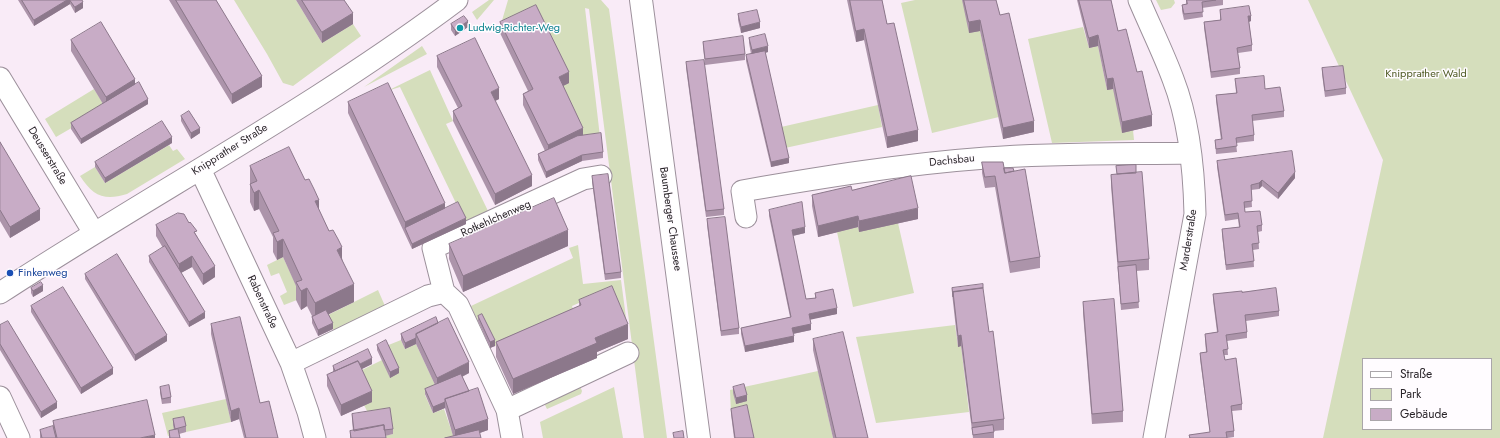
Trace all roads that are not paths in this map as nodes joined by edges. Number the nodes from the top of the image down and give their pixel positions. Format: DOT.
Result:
graph roads {
  1 [pos="457,0"];
  2 [pos="641,0"];
  3 [pos="1138,0"];
  4 [pos="0,78"];
  5 [pos="1189,153"];
  6 [pos="200,168"];
  7 [pos="601,176"];
  8 [pos="746,217"];
  9 [pos="94,233"];
  10 [pos="444,292"];
  11 [pos="0,294"];
  12 [pos="628,353"];
  13 [pos="291,363"];
  14 [pos="0,397"];
  15 [pos="507,410"];
  16 [pos="19,438"];
  17 [pos="315,438"];
  18 [pos="512,438"];
  19 [pos="699,438"];
  20 [pos="1154,438"];
  1 -- 6 [label="street, Knipprather Straße"];
  2 -- 19 [label="street, Baumberger Chaussee"];
  3 -- 5 [label="street, Marderstraße"];
  4 -- 9 [label="street, Deusserstraße"];
  5 -- 8 [label="street, Dachsbau"];
  5 -- 20 [label="street, Marderstraße"];
  6 -- 9 [label="street, Knipprather Straße"];
  6 -- 13 [label="street, Rabenstraße"];
  7 -- 10 [label="street, Rotkehlchenweg"];
  9 -- 11 [label="street, Knipprather Straße"];
  10 -- 13 [label="street"];
  10 -- 15 [label="street"];
  12 -- 15 [label="street"];
  13 -- 17 [label="street, Rabenstraße"];
  14 -- 16 [label="street"];
  15 -- 18 [label="street"];
}
